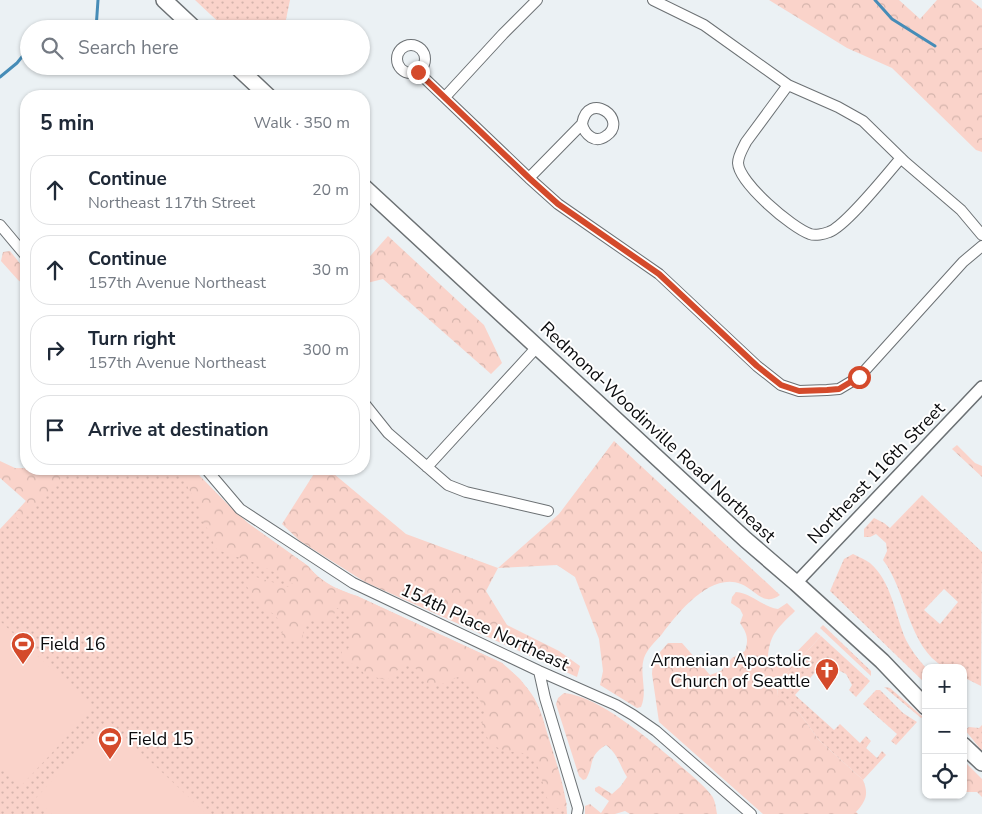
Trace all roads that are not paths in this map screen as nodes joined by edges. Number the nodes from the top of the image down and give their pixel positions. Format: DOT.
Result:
graph roads {
  1 [pos="164,0"];
  2 [pos="537,0"];
  3 [pos="654,0"];
  4 [pos="185,20"];
  5 [pos="418,72"];
  6 [pos="246,75"];
  7 [pos="788,85"];
  8 [pos="262,90"];
  9 [pos="445,97"];
  10 [pos="582,124"];
  11 [pos="901,158"];
  12 [pos="529,178"];
  13 [pos="370,193"];
  14 [pos="0,225"];
  15 [pos="982,235"];
  16 [pos="982,246"];
  17 [pos="20,249"];
  18 [pos="537,347"];
  19 [pos="982,387"];
  20 [pos="370,410"];
  21 [pos="427,467"];
  22 [pos="211,475"];
  23 [pos="548,511"];
  24 [pos="796,583"];
  25 [pos="539,671"];
  26 [pos="922,704"];
  27 [pos="967,749"];
  28 [pos="982,764"];
  29 [pos="578,814"];
  30 [pos="751,814"];
  1 -- 4 [label="main road"];
  2 -- 9 [label="street"];
  3 -- 7 [label="street"];
  5 -- 9 [label="street"];
  6 -- 8 [label="main road"];
  7 -- 11 [label="street"];
  7 -- 11 [label="street"];
  9 -- 12 [label="street"];
  10 -- 12 [label="street"];
  11 -- 15 [label="street"];
  12 -- 16 [label="street"];
  13 -- 18 [label="main road, Redmond-Woodinville Road Northeast"];
  14 -- 17 [label="street"];
  18 -- 21 [label="street"];
  18 -- 24 [label="main road, Redmond-Woodinville Road Northeast"];
  19 -- 24 [label="street, Northeast 116th Street"];
  20 -- 21 [label="street"];
  21 -- 23 [label="street"];
  22 -- 25 [label="street, 154th Place Northeast"];
  24 -- 26 [label="main road, Redmond-Woodinville Road Northeast"];
  25 -- 29 [label="street"];
  25 -- 30 [label="street, 154th Place Northeast"];
  27 -- 28 [label="main road"];
}
